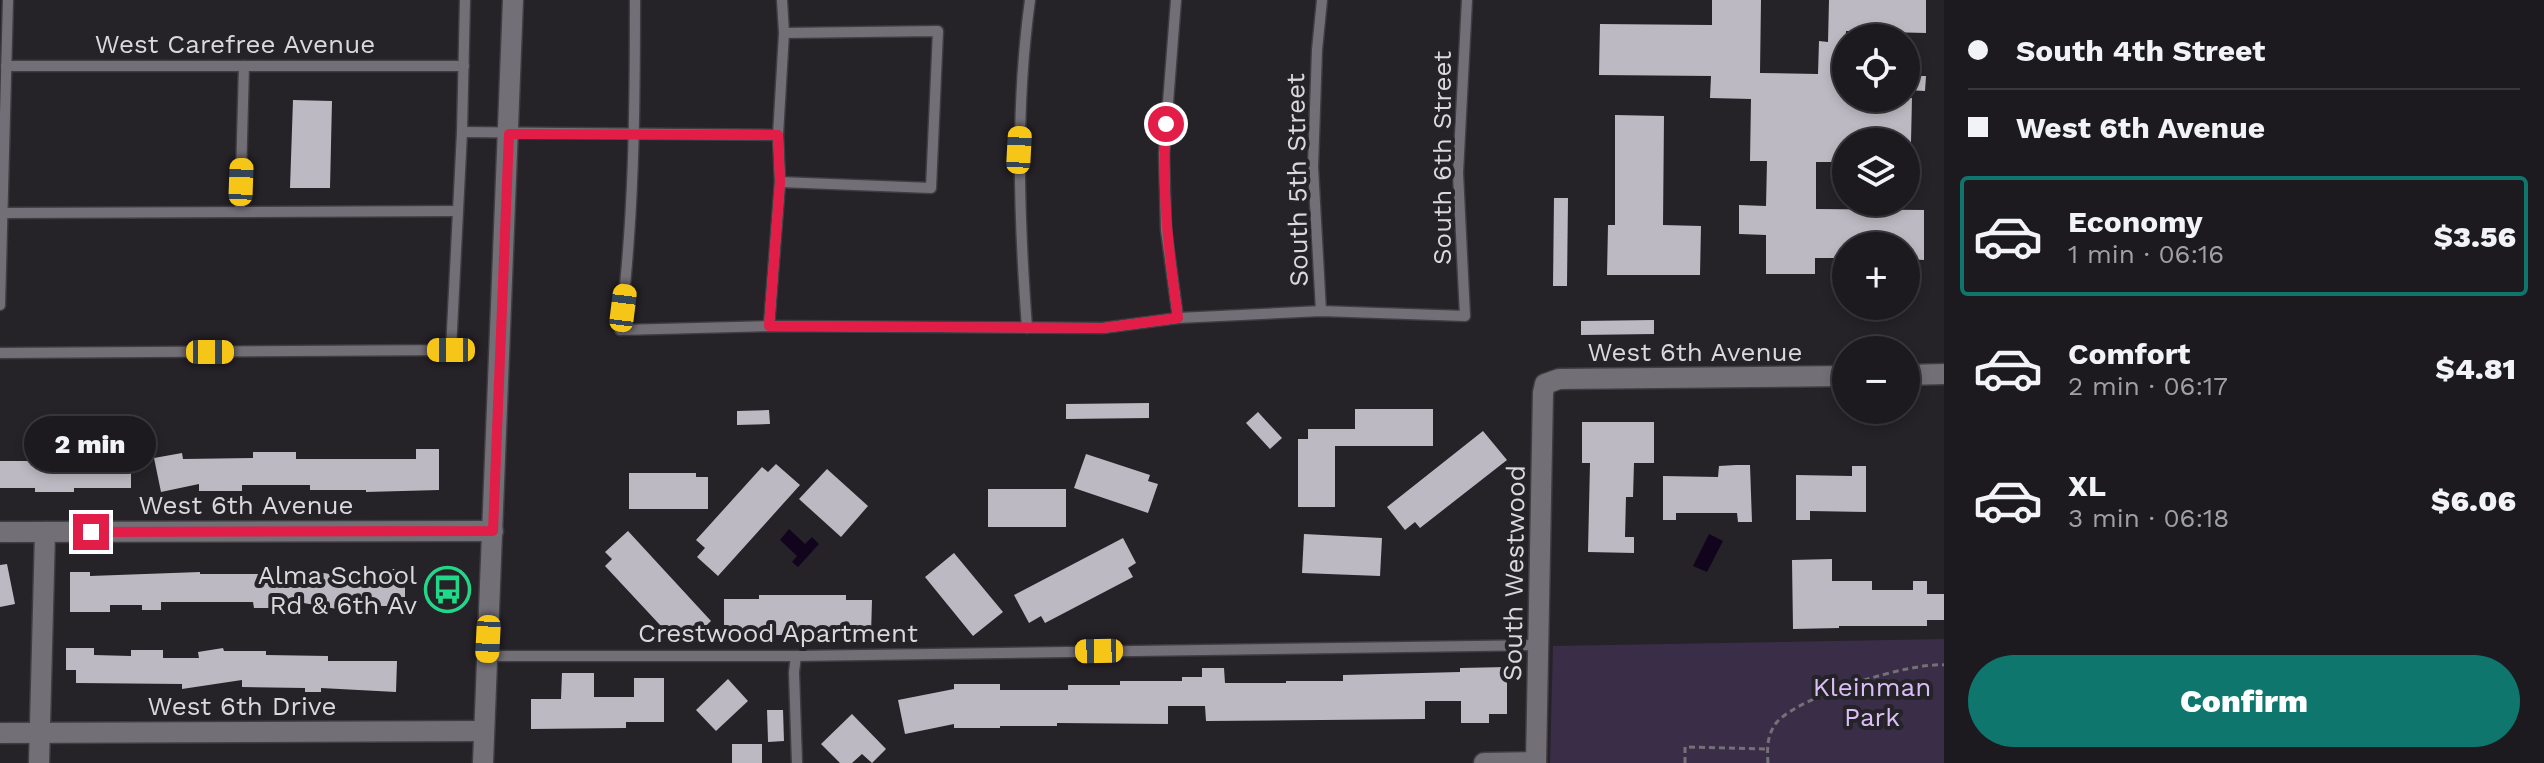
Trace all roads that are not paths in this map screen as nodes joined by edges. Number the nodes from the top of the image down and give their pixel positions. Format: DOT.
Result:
graph roads {
  1 [pos="8,0"];
  2 [pos="465,0"];
  3 [pos="513,0"];
  4 [pos="635,0"];
  5 [pos="782,0"];
  6 [pos="1030,0"];
  7 [pos="1176,0"];
  8 [pos="1322,0"];
  9 [pos="1467,0"];
  10 [pos="784,33"];
  11 [pos="6,66"];
  12 [pos="244,66"];
  13 [pos="464,66"];
  14 [pos="462,132"];
  15 [pos="509,134"];
  16 [pos="635,134"];
  17 [pos="778,135"];
  18 [pos="780,182"];
  19 [pos="458,211"];
  20 [pos="240,212"];
  21 [pos="2,213"];
  22 [pos="0,305"];
  23 [pos="1321,311"];
  24 [pos="1178,318"];
  25 [pos="769,326"];
  26 [pos="1027,328"];
  27 [pos="0,353"];
  28 [pos="1944,374"];
  29 [pos="1920,375"];
  30 [pos="1832,376"];
  31 [pos="1545,384"];
  32 [pos="493,531"];
  33 [pos="0,532"];
  34 [pos="45,532"];
  35 [pos="1538,645"];
  36 [pos="488,656"];
  37 [pos="796,656"];
  38 [pos="484,731"];
  39 [pos="0,733"];
  40 [pos="40,733"];
  41 [pos="39,763"];
  42 [pos="483,763"];
  43 [pos="797,763"];
  44 [pos="1484,763"];
  45 [pos="1536,763"];
  1 -- 11 [label="lane"];
  2 -- 13 [label="lane"];
  3 -- 15 [label="street"];
  4 -- 16 [label="lane"];
  5 -- 10 [label="lane"];
  6 -- 26 [label="lane"];
  7 -- 24 [label="lane"];
  8 -- 23 [label="lane, South 5th Street"];
  9 -- 23 [label="lane, South 6th Street"];
  10 -- 17 [label="lane"];
  10 -- 18 [label="lane"];
  11 -- 12 [label="lane, West Carefree Avenue"];
  11 -- 21 [label="lane"];
  12 -- 13 [label="lane, West Carefree Avenue"];
  12 -- 20 [label="lane"];
  13 -- 14 [label="lane"];
  14 -- 15 [label="lane"];
  14 -- 19 [label="lane"];
  15 -- 16 [label="lane"];
  15 -- 32 [label="street"];
  16 -- 17 [label="lane"];
  16 -- 25 [label="lane"];
  17 -- 18 [label="lane"];
  18 -- 25 [label="lane"];
  19 -- 20 [label="lane"];
  19 -- 27 [label="lane"];
  20 -- 21 [label="lane"];
  21 -- 22 [label="lane"];
  23 -- 24 [label="lane"];
  24 -- 26 [label="lane"];
  25 -- 26 [label="lane"];
  28 -- 29 [label="street"];
  30 -- 31 [label="street, West 6th Avenue"];
  31 -- 35 [label="street, South Westwood"];
  32 -- 34 [label="street, West 6th Avenue"];
  32 -- 36 [label="street"];
  33 -- 34 [label="street, West 6th Avenue"];
  34 -- 40 [label="street"];
  35 -- 37 [label="lane, Crestwood Apartment"];
  35 -- 45 [label="street, South Westwood"];
  36 -- 37 [label="lane, Crestwood Apartment"];
  36 -- 38 [label="street"];
  37 -- 43 [label="lane"];
  38 -- 40 [label="street, West 6th Drive"];
  38 -- 42 [label="street"];
  39 -- 40 [label="street, West 6th Drive"];
  40 -- 41 [label="street"];
  44 -- 45 [label="street"];
}
